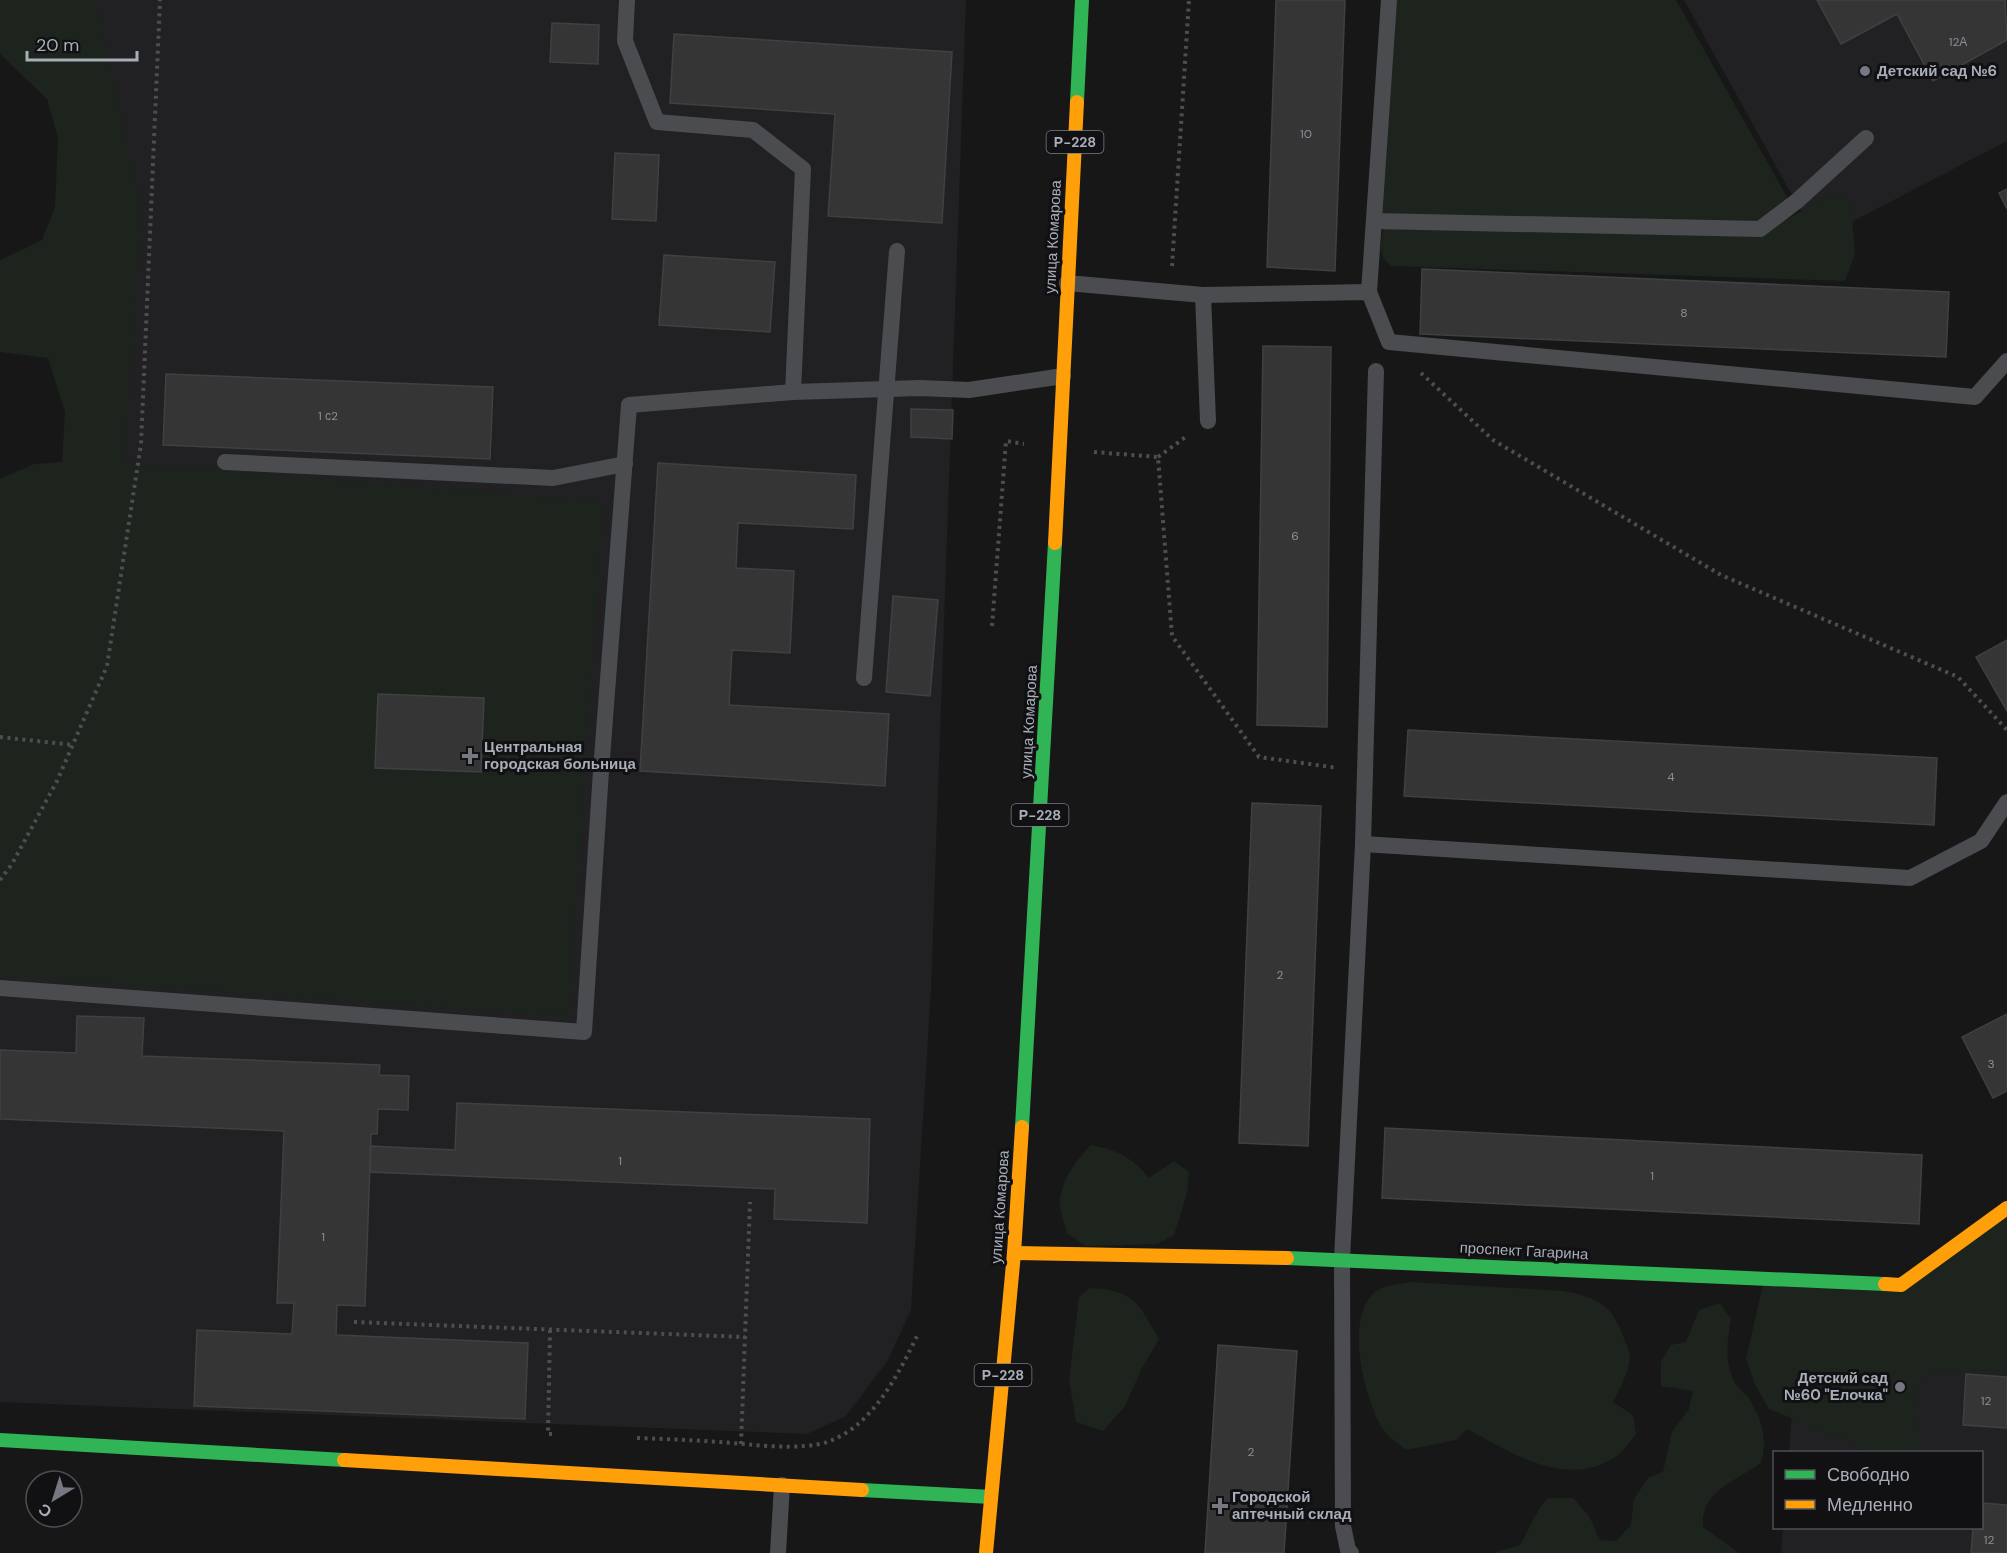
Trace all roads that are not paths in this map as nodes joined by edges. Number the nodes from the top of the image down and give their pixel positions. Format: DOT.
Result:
graph roads {
  1 [pos="627,0"];
  2 [pos="1082,0"];
  3 [pos="1389,0"];
  4 [pos="1866,138"];
  5 [pos="1374,221"];
  6 [pos="897,251"];
  7 [pos="1067,283"];
  8 [pos="1369,292"];
  9 [pos="1203,296"];
  10 [pos="2007,361"];
  11 [pos="1376,371"];
  12 [pos="1063,376"];
  13 [pos="887,389"];
  14 [pos="794,392"];
  15 [pos="1208,422"];
  16 [pos="225,462"];
  17 [pos="625,464"];
  18 [pos="864,678"];
  19 [pos="2007,802"];
  20 [pos="1363,844"];
  21 [pos="0,988"];
  22 [pos="2007,1208"];
  23 [pos="1014,1253"];
  24 [pos="1342,1259"];
  25 [pos="0,1440"];
  26 [pos="782,1485"];
  27 [pos="992,1497"];
  28 [pos="778,1553"];
  29 [pos="986,1553"];
  30 [pos="1352,1553"];
  1 -- 14 [label="lane"];
  2 -- 7 [label="street, улица Комарова / Р-228"];
  3 -- 5 [label="lane"];
  4 -- 5 [label="lane"];
  5 -- 8 [label="lane"];
  6 -- 13 [label="lane"];
  7 -- 9 [label="lane"];
  7 -- 12 [label="street, улица Комарова / Р-228"];
  8 -- 9 [label="lane"];
  8 -- 10 [label="lane"];
  9 -- 15 [label="lane"];
  11 -- 20 [label="lane"];
  12 -- 13 [label="lane"];
  12 -- 23 [label="street, улица Комарова / Р-228"];
  13 -- 14 [label="lane"];
  13 -- 18 [label="lane"];
  14 -- 17 [label="lane"];
  16 -- 17 [label="lane"];
  17 -- 21 [label="lane"];
  19 -- 20 [label="lane"];
  20 -- 24 [label="lane"];
  22 -- 24 [label="street, проспект Гагарина"];
  23 -- 24 [label="street, проспект Гагарина"];
  23 -- 27 [label="street, улица Комарова / Р-228"];
  24 -- 30 [label="lane"];
  25 -- 26 [label="street"];
  26 -- 27 [label="street"];
  26 -- 28 [label="lane"];
  27 -- 29 [label="street, улица Комарова / Р-228"];
}
